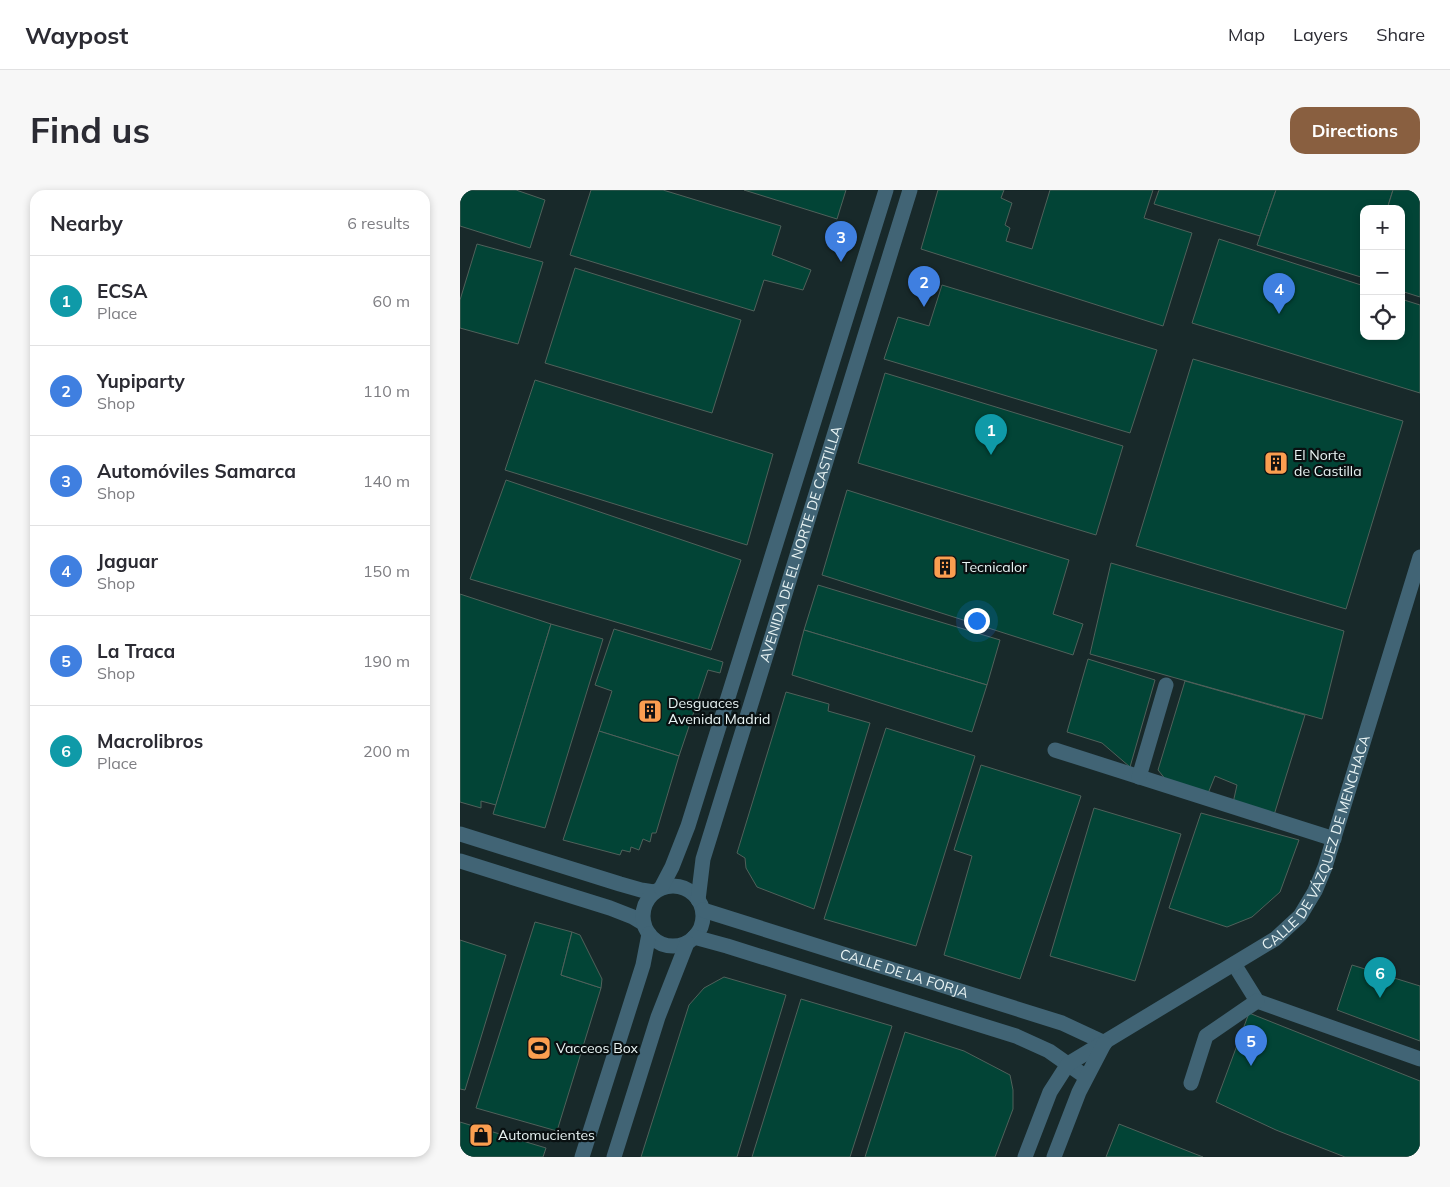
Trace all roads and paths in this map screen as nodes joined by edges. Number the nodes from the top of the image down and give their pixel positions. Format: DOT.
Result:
graph roads {
  1 [pos="886,190"];
  2 [pos="910,190"];
  3 [pos="1420,558"];
  4 [pos="1166,685"];
  5 [pos="1056,750"];
  6 [pos="1139,777"];
  7 [pos="460,834"];
  8 [pos="1334,839"];
  9 [pos="460,861"];
  10 [pos="657,890"];
  11 [pos="700,905"];
  12 [pos="646,928"];
  13 [pos="690,940"];
  14 [pos="1234,964"];
  15 [pos="1257,1001"];
  16 [pos="1105,1043"];
  17 [pos="1420,1059"];
  18 [pos="1068,1064"];
  19 [pos="1086,1077"];
  20 [pos="1191,1083"];
  21 [pos="582,1157"];
  22 [pos="614,1157"];
  23 [pos="1025,1157"];
  24 [pos="1054,1157"];
  1 -- 10 [label="street, AVENIDA DE EL NORTE DE CASTILLA"];
  2 -- 11 [label="street, AVENIDA DE EL NORTE DE CASTILLA"];
  3 -- 8 [label="street, CALLE DE VÁZQUEZ DE MENCHACA"];
  4 -- 6 [label="street"];
  5 -- 6 [label="street"];
  6 -- 8 [label="street"];
  7 -- 10 [label="street"];
  8 -- 14 [label="street, CALLE DE VÁZQUEZ DE MENCHACA"];
  9 -- 12 [label="street"];
  10 -- 11 [label="street"];
  10 -- 12 [label="street, AVENIDA DE EL NORTE DE CASTILLA"];
  11 -- 13 [label="street, AVENIDA DE EL NORTE DE CASTILLA"];
  11 -- 16 [label="street, CALLE DE LA FORJA"];
  12 -- 13 [label="street"];
  12 -- 21 [label="street, AVENIDA DE EL NORTE DE CASTILLA"];
  13 -- 18 [label="street, CALLE DE LA FORJA"];
  13 -- 22 [label="street, AVENIDA DE EL NORTE DE CASTILLA"];
  14 -- 15 [label="street"];
  14 -- 16 [label="street, CALLE DE VÁZQUEZ DE MENCHACA"];
  15 -- 17 [label="street"];
  15 -- 20 [label="street"];
  16 -- 18 [label="street, CALLE DE VÁZQUEZ DE MENCHACA"];
  16 -- 19 [label="street, CALLE DE VÁZQUEZ DE MENCHACA"];
  18 -- 19 [label="street, CALLE DE LA FORJA"];
  18 -- 23 [label="street, CALLE DE VÁZQUEZ DE MENCHACA"];
  19 -- 24 [label="street, CALLE DE VÁZQUEZ DE MENCHACA"];
}
